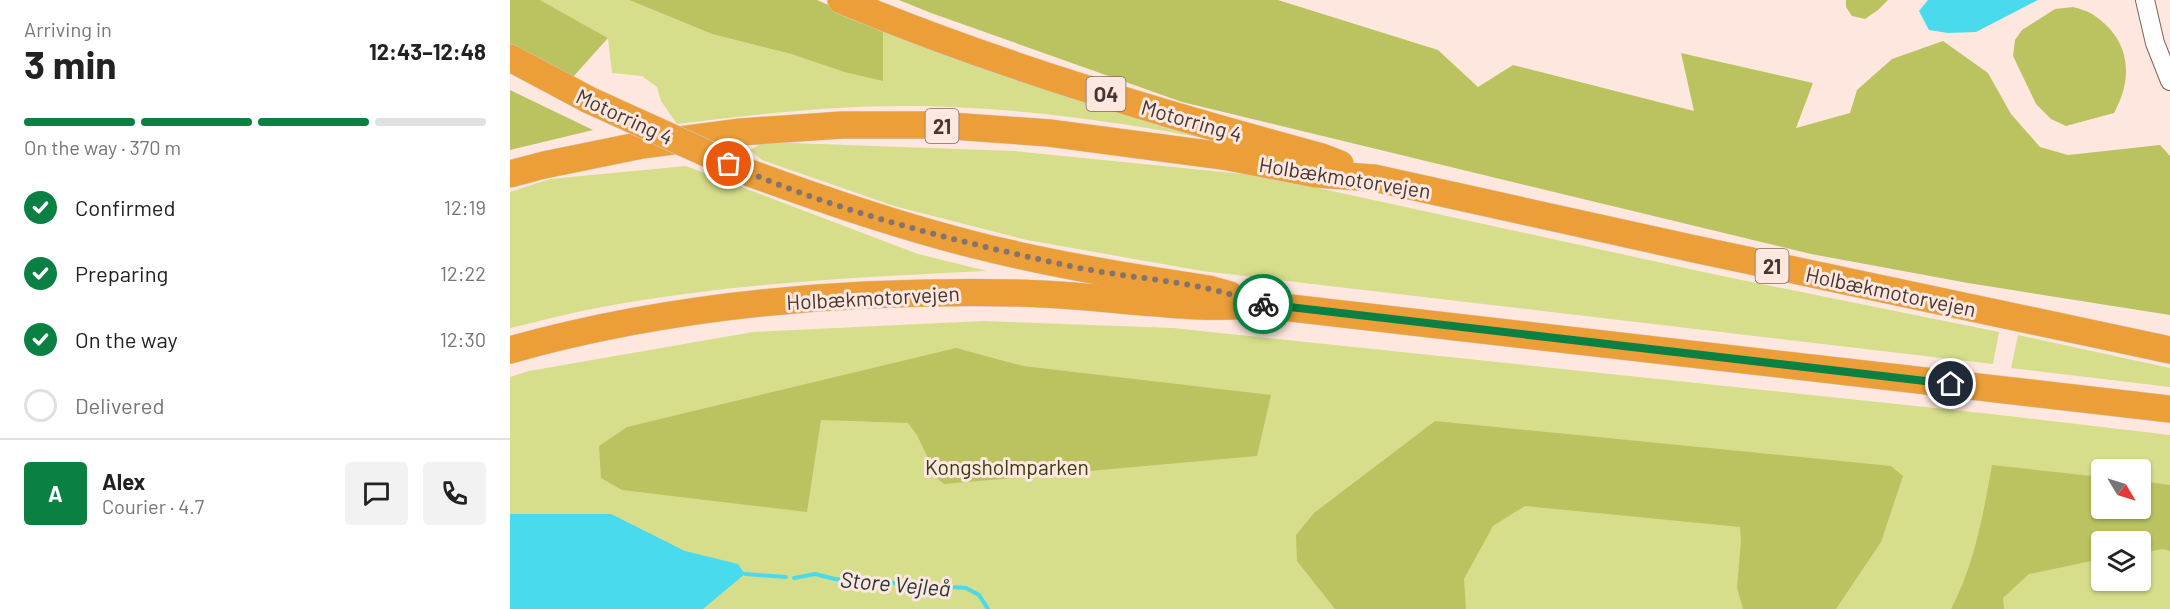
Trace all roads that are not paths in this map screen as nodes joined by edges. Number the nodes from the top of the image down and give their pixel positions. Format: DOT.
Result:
graph roads {
  1 [pos="841,0"];
  2 [pos="2145,0"];
  3 [pos="510,58"];
  4 [pos="2170,81"];
  5 [pos="510,174"];
  6 [pos="1374,178"];
  7 [pos="1264,305"];
  8 [pos="510,350"];
  9 [pos="2170,350"];
  10 [pos="2170,409"];
  1 -- 6 [label="highway, Motorring 4 / O4"];
  2 -- 4 [label="street"];
  3 -- 7 [label="highway, Motorring 4, bridge"];
  5 -- 6 [label="highway, Holbækmotorvejen / 21"];
  6 -- 9 [label="highway, Holbækmotorvejen / 21"];
  7 -- 8 [label="highway, Holbækmotorvejen"];
  7 -- 10 [label="highway, Holbækmotorvejen"];
}
